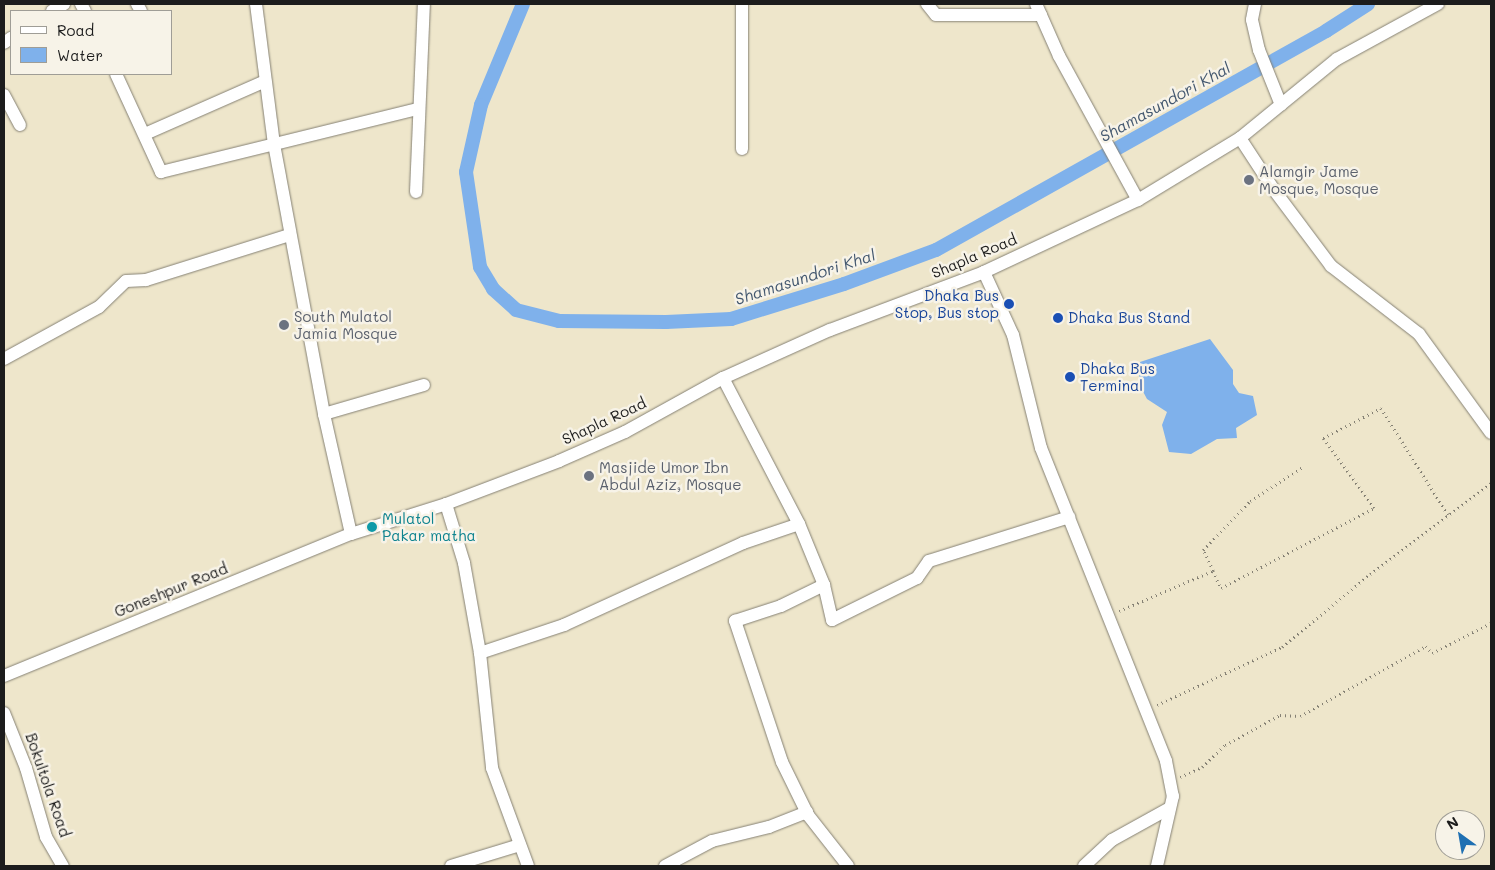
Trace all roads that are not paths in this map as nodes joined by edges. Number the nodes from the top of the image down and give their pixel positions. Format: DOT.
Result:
graph roads {
  1 [pos="256,4"];
  2 [pos="424,4"];
  3 [pos="742,4"];
  4 [pos="927,4"];
  5 [pos="1255,4"];
  6 [pos="1438,4"];
  7 [pos="1038,9"];
  8 [pos="116,75"];
  9 [pos="265,81"];
  10 [pos="4,95"];
  11 [pos="1281,105"];
  12 [pos="418,109"];
  13 [pos="20,125"];
  14 [pos="146,134"];
  15 [pos="1240,138"];
  16 [pos="274,144"];
  17 [pos="742,149"];
  18 [pos="416,192"];
  19 [pos="1138,200"];
  20 [pos="290,235"];
  21 [pos="984,272"];
  22 [pos="4,359"];
  23 [pos="723,378"];
  24 [pos="424,385"];
  25 [pos="324,414"];
  26 [pos="1491,433"];
  27 [pos="446,504"];
  28 [pos="1069,517"];
  29 [pos="799,524"];
  30 [pos="351,534"];
  31 [pos="824,585"];
  32 [pos="480,653"];
  33 [pos="4,676"];
  34 [pos="4,713"];
  35 [pos="1170,808"];
  36 [pos="807,812"];
  37 [pos="520,845"];
  38 [pos="63,866"];
  39 [pos="451,866"];
  40 [pos="528,866"];
  41 [pos="665,866"];
  42 [pos="848,866"];
  43 [pos="1084,866"];
  44 [pos="1157,866"];
  1 -- 9 [label="street"];
  2 -- 12 [label="street"];
  3 -- 17 [label="street"];
  4 -- 7 [label="street"];
  5 -- 11 [label="street"];
  6 -- 11 [label="street, Shapla Road"];
  7 -- 19 [label="street"];
  8 -- 14 [label="street"];
  9 -- 14 [label="street"];
  9 -- 16 [label="street"];
  10 -- 13 [label="street"];
  11 -- 15 [label="street, Shapla Road"];
  12 -- 16 [label="street"];
  12 -- 18 [label="street"];
  14 -- 16 [label="street"];
  15 -- 19 [label="street, Shapla Road"];
  15 -- 26 [label="street"];
  16 -- 20 [label="street"];
  19 -- 21 [label="street, Shapla Road"];
  20 -- 22 [label="street"];
  20 -- 25 [label="street"];
  21 -- 23 [label="street, Shapla Road"];
  21 -- 28 [label="street"];
  23 -- 27 [label="street, Shapla Road"];
  23 -- 29 [label="street"];
  24 -- 25 [label="street"];
  25 -- 30 [label="street"];
  27 -- 30 [label="street, Shapla Road"];
  27 -- 32 [label="street"];
  28 -- 31 [label="street"];
  28 -- 35 [label="street"];
  29 -- 31 [label="street"];
  29 -- 32 [label="street"];
  30 -- 33 [label="street, Goneshpur Road"];
  31 -- 36 [label="street"];
  32 -- 37 [label="street"];
  34 -- 38 [label="street, Bokultola Road"];
  35 -- 43 [label="street"];
  35 -- 44 [label="street"];
  36 -- 41 [label="street"];
  36 -- 42 [label="street"];
  37 -- 39 [label="street"];
  37 -- 40 [label="street"];
}
